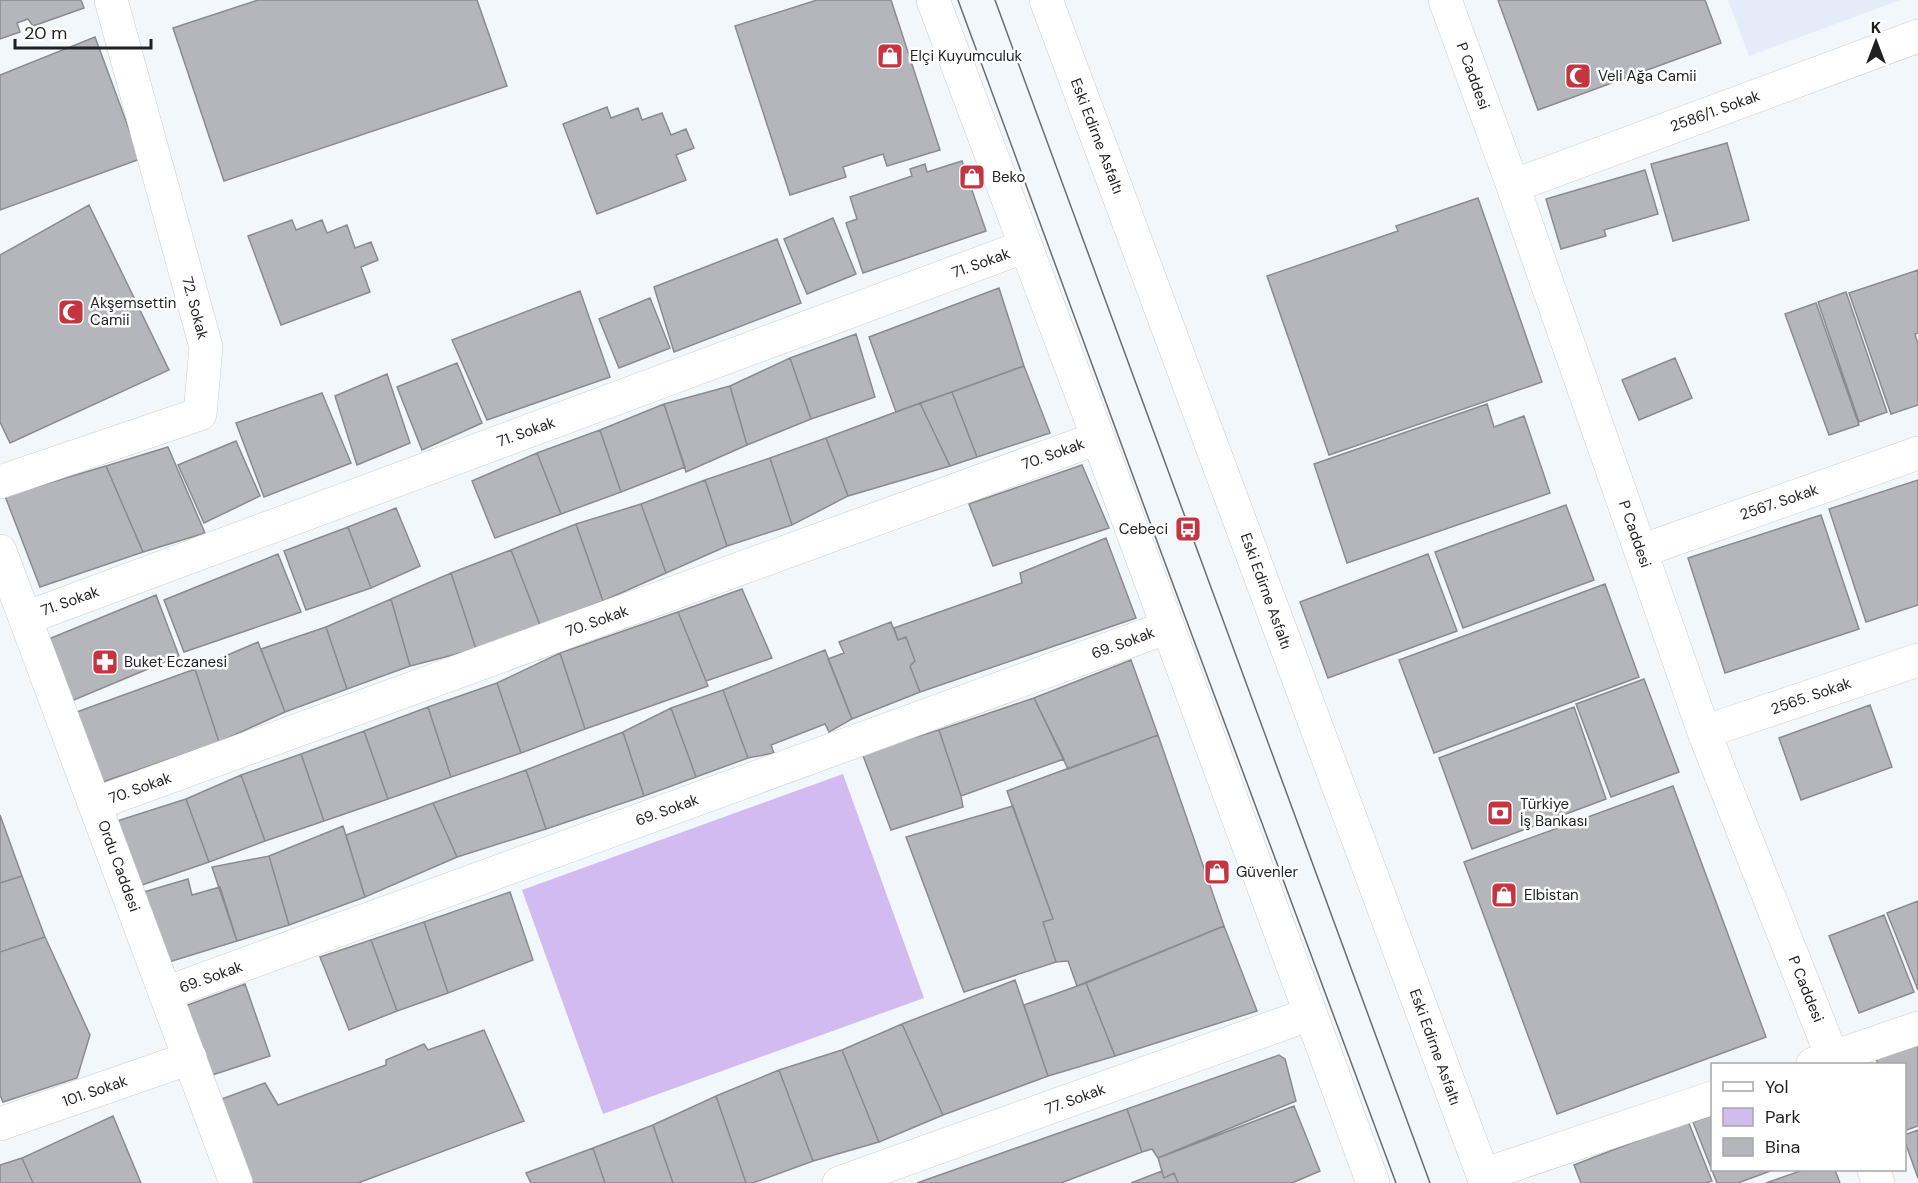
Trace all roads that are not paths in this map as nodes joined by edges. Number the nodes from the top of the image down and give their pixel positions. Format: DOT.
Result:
graph roads {
  1 [pos="111,0"];
  2 [pos="933,0"];
  3 [pos="1046,0"];
  4 [pos="1445,0"];
  5 [pos="1918,36"];
  6 [pos="1513,186"];
  7 [pos="1026,246"];
  8 [pos="1098,438"];
  9 [pos="1918,453"];
  10 [pos="0,482"];
  11 [pos="0,550"];
  12 [pos="1641,551"];
  13 [pos="26,618"];
  14 [pos="1168,627"];
  15 [pos="1918,660"];
  16 [pos="1704,732"];
  17 [pos="95,804"];
  18 [pos="166,993"];
  19 [pos="1310,1014"];
  20 [pos="1918,1028"];
  21 [pos="190,1058"];
  22 [pos="1827,1062"];
  23 [pos="1711,1099"];
  24 [pos="0,1124"];
  25 [pos="1484,1179"];
  26 [pos="236,1183"];
  27 [pos="839,1183"];
  28 [pos="1373,1183"];
  1 -- 10 [label="street, 72. Sokak"];
  2 -- 7 [label="street"];
  3 -- 25 [label="street, Eski Edirne Asfaltı"];
  4 -- 6 [label="street, P Caddesi"];
  5 -- 6 [label="street, 2586/1. Sokak"];
  6 -- 12 [label="street, P Caddesi"];
  7 -- 8 [label="street"];
  7 -- 13 [label="street, 71. Sokak"];
  8 -- 14 [label="street"];
  8 -- 17 [label="street, 70. Sokak"];
  9 -- 12 [label="street, 2567. Sokak"];
  11 -- 13 [label="street, Ordu Caddesi"];
  12 -- 16 [label="street, P Caddesi"];
  13 -- 17 [label="street, Ordu Caddesi"];
  14 -- 18 [label="street, 69. Sokak"];
  14 -- 19 [label="street"];
  15 -- 16 [label="street, 2565. Sokak"];
  16 -- 22 [label="street, P Caddesi"];
  17 -- 18 [label="street, Ordu Caddesi"];
  18 -- 21 [label="street, Ordu Caddesi"];
  19 -- 27 [label="street, 77. Sokak"];
  19 -- 28 [label="street"];
  20 -- 22 [label="street"];
  21 -- 24 [label="street, 101. Sokak"];
  21 -- 26 [label="street, Ordu Caddesi"];
  23 -- 25 [label="street"];
}
